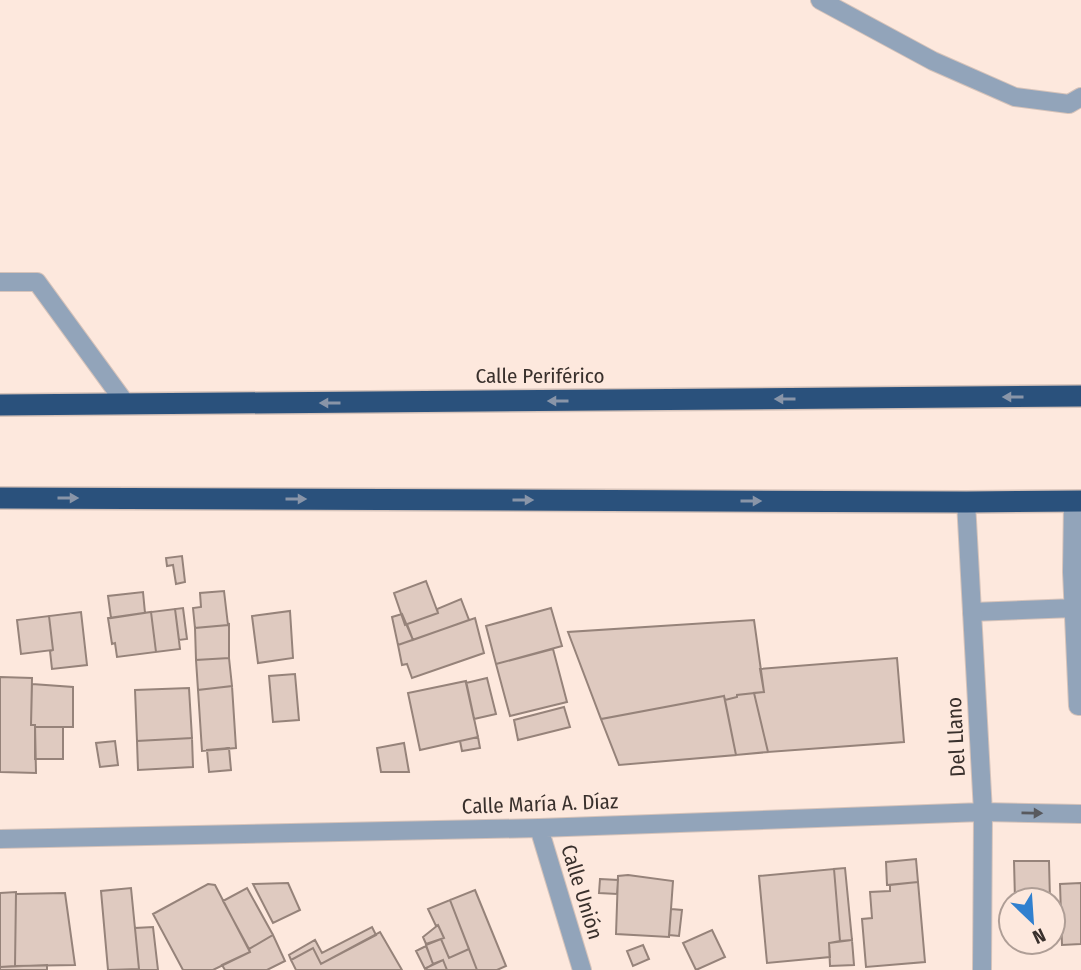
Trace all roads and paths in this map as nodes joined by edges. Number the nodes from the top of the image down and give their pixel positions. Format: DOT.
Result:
graph roads {
  1 [pos="820,0"];
  2 [pos="1081,97"];
  3 [pos="0,282"];
  4 [pos="1081,396"];
  5 [pos="126,404"];
  6 [pos="0,405"];
  7 [pos="0,498"];
  8 [pos="1077,501"];
  9 [pos="967,502"];
  10 [pos="1077,572"];
  11 [pos="1074,608"];
  12 [pos="972,612"];
  13 [pos="1081,706"];
  14 [pos="983,812"];
  15 [pos="1081,814"];
  16 [pos="539,828"];
  17 [pos="0,839"];
  18 [pos="582,970"];
  19 [pos="982,970"];
  1 -- 2 [label="street"];
  3 -- 5 [label="street"];
  4 -- 5 [label="highway, Calle Periférico, one-way"];
  5 -- 6 [label="highway, Calle Periférico"];
  7 -- 9 [label="highway, one-way"];
  8 -- 9 [label="highway"];
  8 -- 10 [label="street"];
  9 -- 12 [label="street, Del Llano"];
  10 -- 11 [label="street"];
  11 -- 12 [label="street"];
  11 -- 13 [label="street"];
  12 -- 14 [label="street, Del Llano"];
  14 -- 15 [label="street, Calle María A. Díaz, one-way"];
  14 -- 16 [label="street, Calle María A. Díaz"];
  14 -- 19 [label="street, Del Llano"];
  16 -- 17 [label="street, Calle María A. Díaz"];
  16 -- 18 [label="street, Calle Unión"];
}
